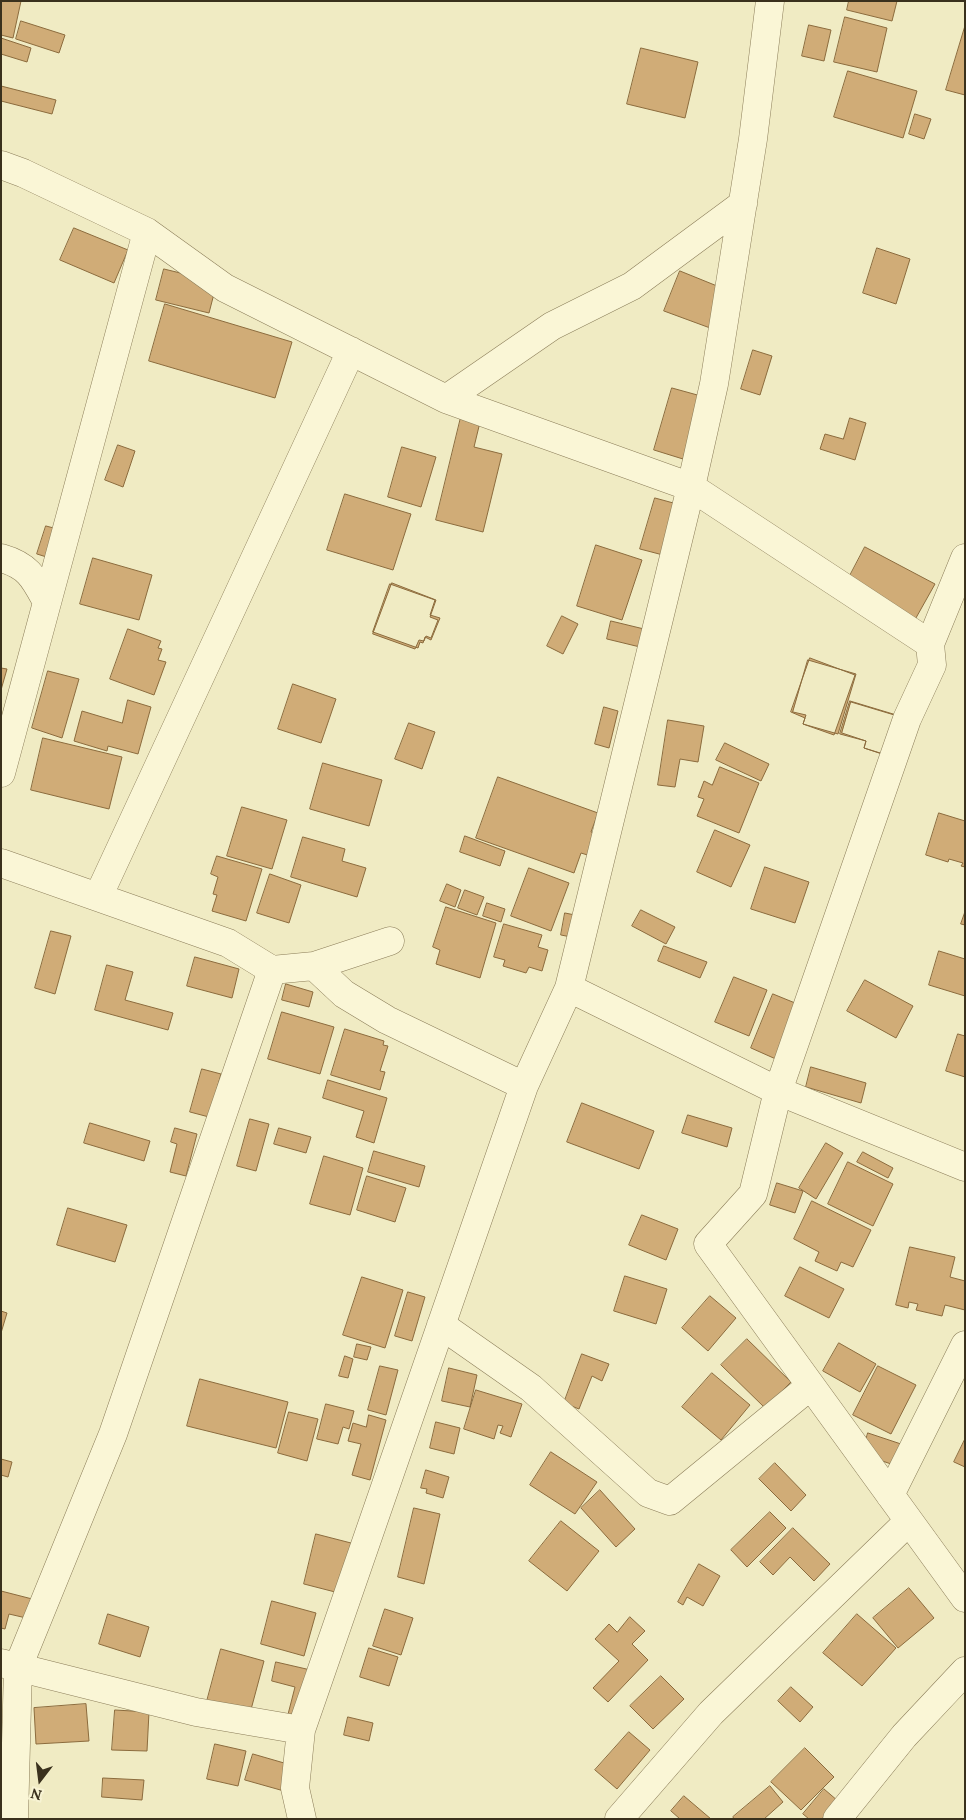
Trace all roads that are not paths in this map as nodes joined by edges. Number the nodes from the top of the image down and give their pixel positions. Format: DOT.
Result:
graph roads {
  1 [pos="770,1"];
  2 [pos="1,166"];
  3 [pos="742,204"];
  4 [pos="148,232"];
  5 [pos="351,351"];
  6 [pos="446,398"];
  7 [pos="691,487"];
  8 [pos="1,558"];
  9 [pos="965,558"];
  10 [pos="47,602"];
  11 [pos="930,644"];
  12 [pos="1,773"];
  13 [pos="1,863"];
  14 [pos="98,897"];
  15 [pos="390,941"];
  16 [pos="314,966"];
  17 [pos="272,970"];
  18 [pos="569,988"];
  19 [pos="524,1086"];
  20 [pos="778,1091"];
  21 [pos="965,1167"];
  22 [pos="441,1326"];
  23 [pos="965,1344"];
  24 [pos="810,1387"];
  25 [pos="890,1495"];
  26 [pos="909,1521"];
  27 [pos="965,1598"];
  28 [pos="10,1665"];
  29 [pos="965,1671"];
  30 [pos="301,1730"];
  31 [pos="14,1819"];
  32 [pos="302,1819"];
  33 [pos="619,1819"];
  34 [pos="837,1819"];
  1 -- 3 [label="street"];
  2 -- 4 [label="street"];
  3 -- 6 [label="street"];
  3 -- 7 [label="street"];
  4 -- 5 [label="street"];
  4 -- 10 [label="street"];
  5 -- 6 [label="street"];
  5 -- 14 [label="street"];
  6 -- 7 [label="street"];
  7 -- 11 [label="street"];
  7 -- 18 [label="street"];
  8 -- 10 [label="street"];
  9 -- 11 [label="street"];
  10 -- 12 [label="street"];
  11 -- 20 [label="street"];
  13 -- 14 [label="street"];
  14 -- 17 [label="street"];
  15 -- 16 [label="street"];
  16 -- 17 [label="street"];
  16 -- 19 [label="street"];
  17 -- 28 [label="street"];
  18 -- 19 [label="street"];
  18 -- 20 [label="street"];
  19 -- 22 [label="street"];
  20 -- 21 [label="street"];
  20 -- 24 [label="street"];
  22 -- 24 [label="street"];
  22 -- 30 [label="street"];
  23 -- 25 [label="street"];
  24 -- 25 [label="street"];
  25 -- 26 [label="street"];
  26 -- 27 [label="street"];
  26 -- 33 [label="street"];
  28 -- 30 [label="street"];
  28 -- 31 [label="street"];
  29 -- 34 [label="street"];
  30 -- 32 [label="street"];
}
